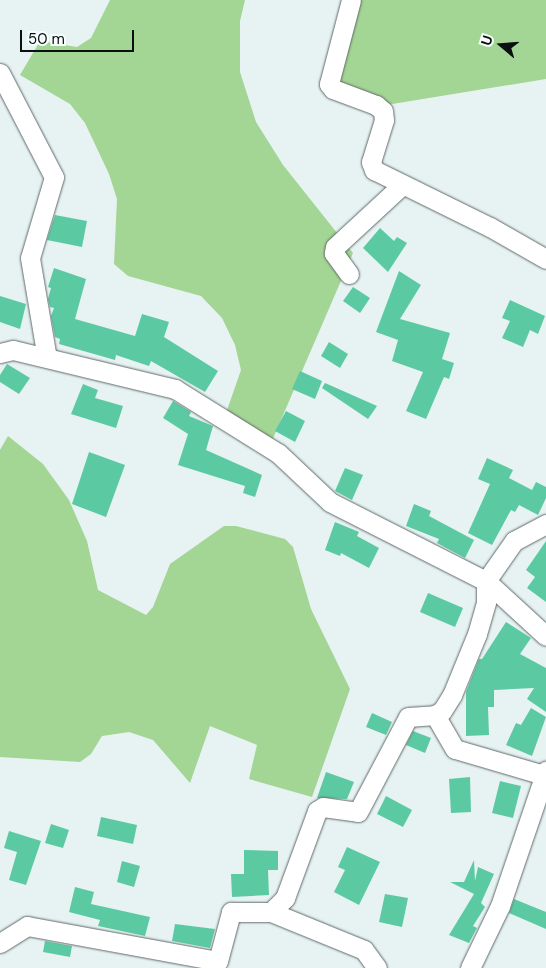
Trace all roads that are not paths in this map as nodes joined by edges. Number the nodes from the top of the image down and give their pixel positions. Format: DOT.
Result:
graph roads {
  1 [pos="351,0"];
  2 [pos="0,73"];
  3 [pos="402,186"];
  4 [pos="546,259"];
  5 [pos="350,274"];
  6 [pos="0,353"];
  7 [pos="47,358"];
  8 [pos="546,524"];
  9 [pos="486,581"];
  10 [pos="546,636"];
  11 [pos="435,715"];
  12 [pos="545,773"];
  13 [pos="271,912"];
  14 [pos="0,942"];
  15 [pos="377,968"];
  16 [pos="470,968"];
  1 -- 3 [label="street"];
  2 -- 7 [label="street"];
  3 -- 4 [label="street"];
  3 -- 5 [label="street"];
  6 -- 7 [label="street"];
  7 -- 9 [label="street"];
  8 -- 9 [label="street"];
  9 -- 10 [label="street"];
  9 -- 11 [label="street"];
  11 -- 12 [label="street"];
  11 -- 13 [label="street"];
  12 -- 16 [label="street"];
  13 -- 14 [label="street"];
  13 -- 15 [label="street"];
}
